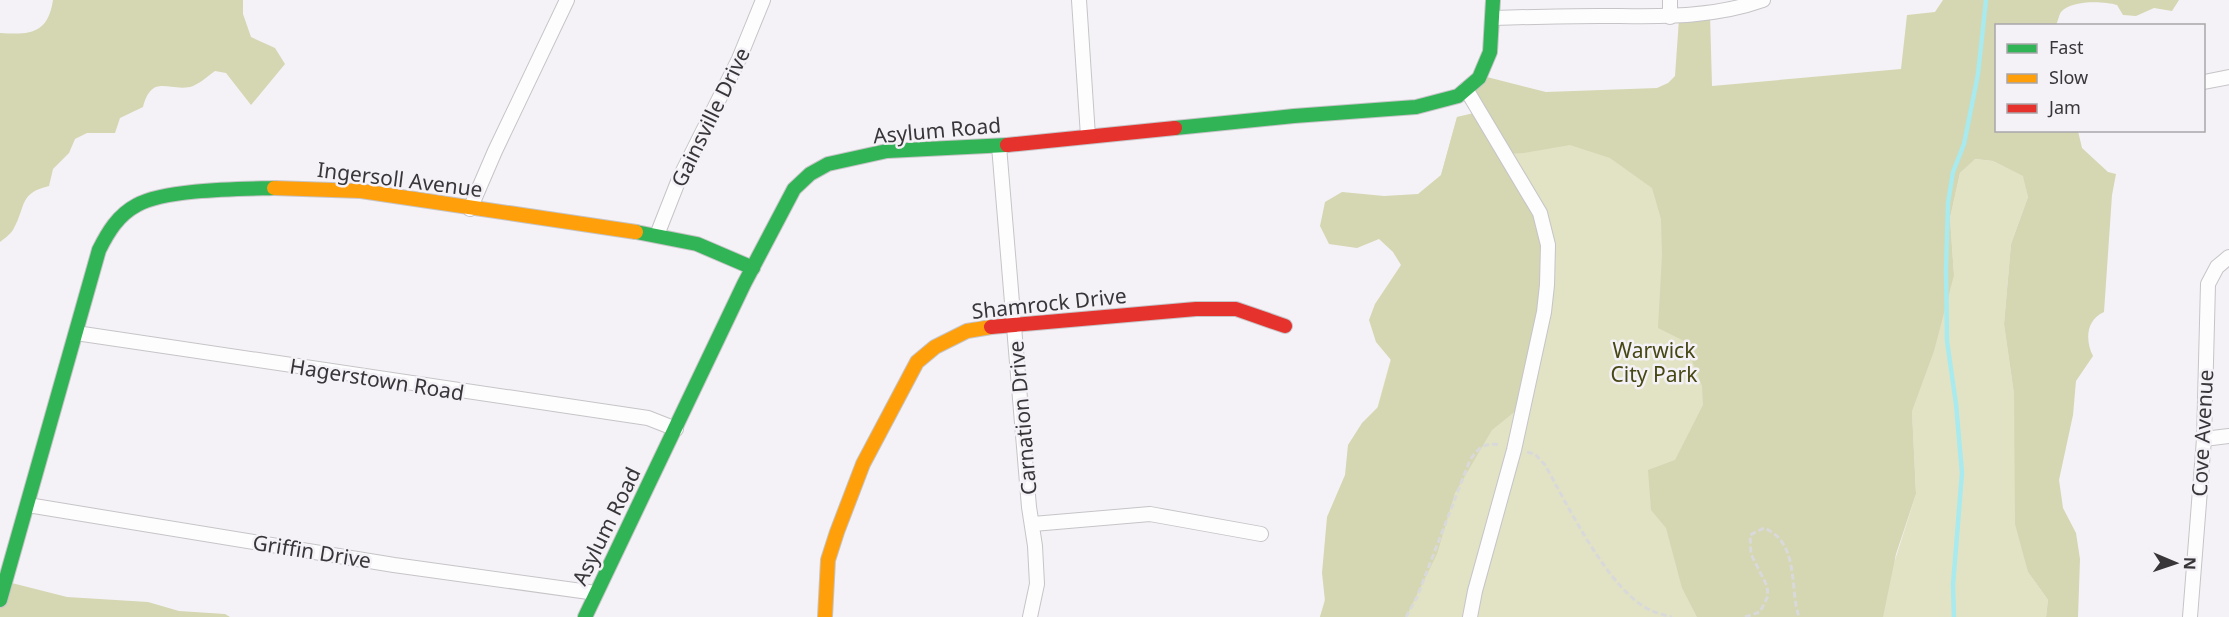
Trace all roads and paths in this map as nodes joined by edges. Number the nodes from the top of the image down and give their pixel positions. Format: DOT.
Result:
graph roads {
  1 [pos="567,0"];
  2 [pos="763,0"];
  3 [pos="1079,0"];
  4 [pos="1493,0"];
  5 [pos="1670,0"];
  6 [pos="1763,0"];
  7 [pos="1670,17"];
  8 [pos="1493,18"];
  9 [pos="2229,77"];
  10 [pos="2205,82"];
  11 [pos="1467,89"];
  12 [pos="1089,136"];
  13 [pos="999,146"];
  14 [pos="470,209"];
  15 [pos="657,235"];
  16 [pos="2229,257"];
  17 [pos="753,268"];
  18 [pos="1014,324"];
  19 [pos="1285,326"];
  20 [pos="76,333"];
  21 [pos="676,429"];
  22 [pos="2229,436"];
  23 [pos="2204,439"];
  24 [pos="1515,450"];
  25 [pos="28,505"];
  26 [pos="1033,524"];
  27 [pos="1261,534"];
  28 [pos="596,593"];
  29 [pos="0,600"];
  30 [pos="585,617"];
  31 [pos="825,617"];
  32 [pos="1030,617"];
  33 [pos="1406,617"];
  34 [pos="1470,617"];
  35 [pos="1672,617"];
  36 [pos="1745,617"];
  37 [pos="1799,617"];
  38 [pos="2190,617"];
  1 -- 14 [label="street"];
  2 -- 15 [label="street, Gainsville Drive"];
  3 -- 12 [label="street"];
  4 -- 8 [label="street"];
  5 -- 7 [label="street"];
  6 -- 7 [label="street"];
  7 -- 8 [label="street"];
  8 -- 11 [label="street"];
  9 -- 10 [label="street"];
  11 -- 12 [label="street, Asylum Road"];
  11 -- 24 [label="street"];
  12 -- 13 [label="street, Asylum Road"];
  13 -- 17 [label="street, Asylum Road"];
  13 -- 18 [label="street, Carnation Drive"];
  14 -- 15 [label="street, Ingersoll Avenue"];
  14 -- 20 [label="street, Ingersoll Avenue"];
  15 -- 17 [label="street, Ingersoll Avenue"];
  16 -- 23 [label="street, Cove Avenue"];
  17 -- 21 [label="street, Asylum Road"];
  18 -- 19 [label="street, Shamrock Drive"];
  18 -- 26 [label="street, Carnation Drive"];
  18 -- 31 [label="street, Shamrock Drive"];
  20 -- 21 [label="street, Hagerstown Road"];
  20 -- 25 [label="street, Ingersoll Avenue"];
  21 -- 28 [label="street, Asylum Road"];
  22 -- 23 [label="street"];
  23 -- 38 [label="street, Cove Avenue"];
  24 -- 33 [label="path"];
  24 -- 34 [label="street"];
  24 -- 35 [label="path"];
  25 -- 28 [label="street, Griffin Drive"];
  25 -- 29 [label="street, Ingersoll Avenue"];
  26 -- 27 [label="street"];
  26 -- 32 [label="street, Carnation Drive"];
  28 -- 30 [label="street, Asylum Road"];
  36 -- 37 [label="path"];
}
